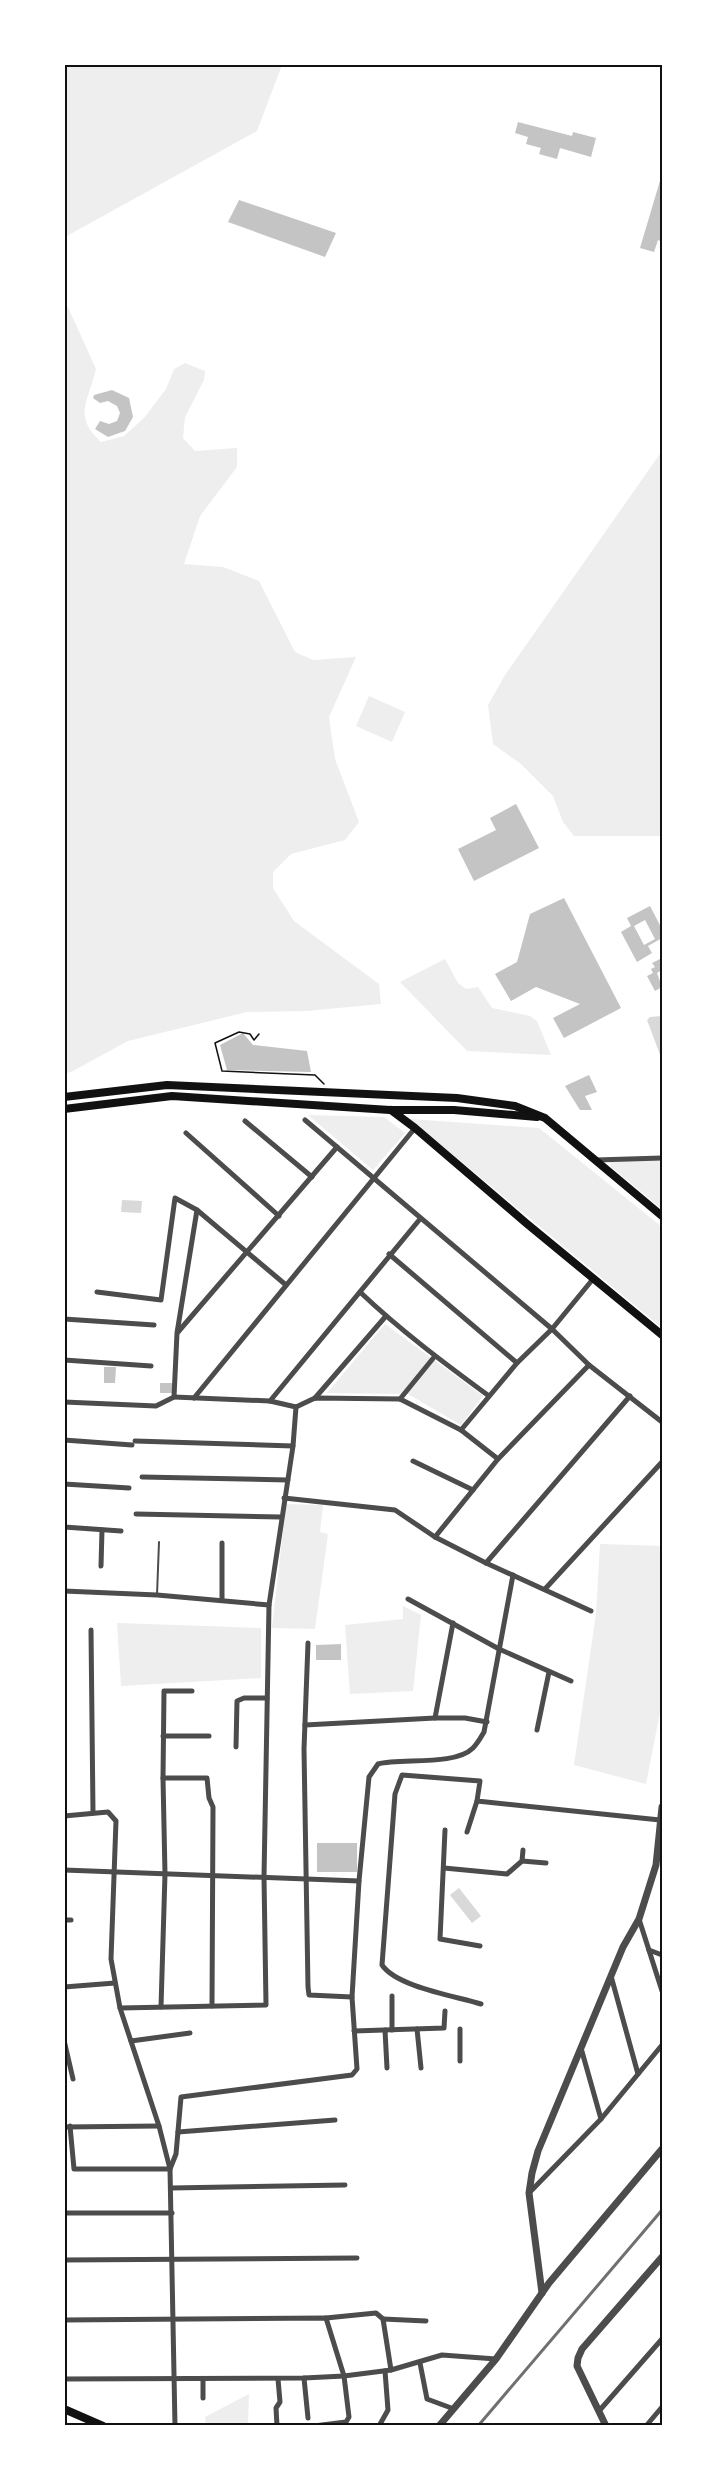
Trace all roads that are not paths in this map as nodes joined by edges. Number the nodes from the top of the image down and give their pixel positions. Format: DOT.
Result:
graph roads {
  1 [pos="374,1094"];
  2 [pos="64,1096"];
  3 [pos="373,1108"];
  4 [pos="64,1109"];
  5 [pos="390,1110"];
  6 [pos="545,1118"];
  7 [pos="245,1120"];
  8 [pos="305,1120"];
  9 [pos="415,1128"];
  10 [pos="186,1133"];
  11 [pos="337,1146"];
  12 [pos="663,1158"];
  13 [pos="595,1160"];
  14 [pos="312,1177"];
  15 [pos="373,1179"];
  16 [pos="197,1210"];
  17 [pos="279,1216"];
  18 [pos="663,1216"];
  19 [pos="420,1219"];
  20 [pos="248,1250"];
  21 [pos="389,1254"];
  22 [pos="593,1279"];
  23 [pos="286,1285"];
  24 [pos="97,1292"];
  25 [pos="360,1292"];
  26 [pos="386,1316"];
  27 [pos="64,1319"];
  28 [pos="154,1325"];
  29 [pos="552,1329"];
  30 [pos="177,1333"];
  31 [pos="663,1335"];
  32 [pos="435,1356"];
  33 [pos="64,1360"];
  34 [pos="517,1363"];
  35 [pos="589,1365"];
  36 [pos="151,1366"];
  37 [pos="489,1396"];
  38 [pos="630,1396"];
  39 [pos="174,1397"];
  40 [pos="194,1398"];
  41 [pos="315,1398"];
  42 [pos="400,1399"];
  43 [pos="270,1401"];
  44 [pos="64,1402"];
  45 [pos="296,1407"];
  46 [pos="663,1422"];
  47 [pos="461,1430"];
  48 [pos="64,1440"];
  49 [pos="293,1446"];
  50 [pos="498,1459"];
  51 [pos="413,1461"];
  52 [pos="663,1462"];
  53 [pos="142,1477"];
  54 [pos="288,1480"];
  55 [pos="64,1484"];
  56 [pos="129,1488"];
  57 [pos="473,1490"];
  58 [pos="284,1498"];
  59 [pos="136,1514"];
  60 [pos="281,1517"];
  61 [pos="64,1527"];
  62 [pos="102,1530"];
  63 [pos="121,1531"];
  64 [pos="435,1537"];
  65 [pos="159,1542"];
  66 [pos="222,1543"];
  67 [pos="486,1563"];
  68 [pos="101,1566"];
  69 [pos="513,1575"];
  70 [pos="545,1589"];
  71 [pos="64,1591"];
  72 [pos="157,1595"];
  73 [pos="408,1599"];
  74 [pos="222,1600"];
  75 [pos="269,1605"];
  76 [pos="591,1611"];
  77 [pos="453,1623"];
  78 [pos="91,1630"];
  79 [pos="308,1643"];
  80 [pos="499,1649"];
  81 [pos="549,1671"];
  82 [pos="571,1682"];
  83 [pos="192,1691"];
  84 [pos="267,1698"];
  85 [pos="435,1718"];
  86 [pos="487,1722"];
  87 [pos="304,1725"];
  88 [pos="537,1730"];
  89 [pos="164,1736"];
  90 [pos="209,1736"];
  91 [pos="236,1747"];
  92 [pos="163,1778"];
  93 [pos="477,1801"];
  94 [pos="663,1807"];
  95 [pos="93,1813"];
  96 [pos="64,1816"];
  97 [pos="660,1820"];
  98 [pos="445,1830"];
  99 [pos="467,1832"];
  100 [pos="523,1850"];
  101 [pos="522,1861"];
  102 [pos="546,1863"];
  103 [pos="444,1868"];
  104 [pos="64,1870"];
  105 [pos="115,1872"];
  106 [pos="165,1874"];
  107 [pos="213,1875"];
  108 [pos="264,1877"];
  109 [pos="306,1879"];
  110 [pos="359,1881"];
  111 [pos="639,1919"];
  112 [pos="480,1946"];
  113 [pos="649,1950"];
  114 [pos="663,1955"];
  115 [pos="611,1976"];
  116 [pos="115,1983"];
  117 [pos="64,1987"];
  118 [pos="663,1991"];
  119 [pos="392,1996"];
  120 [pos="352,1997"];
  121 [pos="481,2004"];
  122 [pos="212,2006"];
  123 [pos="161,2007"];
  124 [pos="120,2008"];
  125 [pos="445,2012"];
  126 [pos="417,2029"];
  127 [pos="460,2029"];
  128 [pos="384,2030"];
  129 [pos="392,2030"];
  130 [pos="354,2031"];
  131 [pos="190,2032"];
  132 [pos="64,2040"];
  133 [pos="131,2041"];
  134 [pos="663,2045"];
  135 [pos="581,2047"];
  136 [pos="460,2061"];
  137 [pos="387,2068"];
  138 [pos="421,2068"];
  139 [pos="638,2074"];
  140 [pos="73,2079"];
  141 [pos="601,2119"];
  142 [pos="335,2120"];
  143 [pos="159,2126"];
  144 [pos="67,2127"];
  145 [pos="178,2132"];
  146 [pos="663,2149"];
  147 [pos="170,2169"];
  148 [pos="345,2185"];
  149 [pos="171,2188"];
  150 [pos="530,2193"];
  151 [pos="64,2213"];
  152 [pos="172,2213"];
  153 [pos="663,2257"];
  154 [pos="357,2258"];
  155 [pos="171,2259"];
  156 [pos="64,2260"];
  157 [pos="542,2293"];
  158 [pos="326,2318"];
  159 [pos="173,2319"];
  160 [pos="383,2319"];
  161 [pos="64,2320"];
  162 [pos="426,2321"];
  163 [pos="663,2339"];
  164 [pos="496,2359"];
  165 [pos="420,2362"];
  166 [pos="388,2370"];
  167 [pos="344,2376"];
  168 [pos="304,2378"];
  169 [pos="64,2379"];
  170 [pos="203,2379"];
  171 [pos="278,2379"];
  172 [pos="175,2380"];
  173 [pos="203,2398"];
  174 [pos="663,2407"];
  175 [pos="64,2409"];
  176 [pos="454,2409"];
  177 [pos="599,2411"];
  178 [pos="308,2418"];
  179 [pos="86,2422"];
  180 [pos="103,2426"];
  181 [pos="175,2426"];
  182 [pos="277,2426"];
  183 [pos="314,2426"];
  184 [pos="379,2426"];
  185 [pos="439,2426"];
  186 [pos="606,2426"];
  187 [pos="646,2426"];
  1 -- 2 [label="main road"];
  1 -- 3 [label="main road"];
  1 -- 6 [label="main road"];
  3 -- 4 [label="main road"];
  3 -- 5 [label="main road"];
  5 -- 6 [label="main road"];
  5 -- 9 [label="main road"];
  6 -- 13 [label="main road"];
  7 -- 14 [label="street"];
  8 -- 11 [label="street"];
  9 -- 15 [label="street"];
  9 -- 22 [label="main road"];
  10 -- 17 [label="street"];
  11 -- 14 [label="street"];
  11 -- 15 [label="street"];
  12 -- 13 [label="street"];
  13 -- 18 [label="main road"];
  14 -- 17 [label="street"];
  15 -- 19 [label="street"];
  15 -- 23 [label="street"];
  16 -- 20 [label="street"];
  16 -- 24 [label="street"];
  16 -- 30 [label="street"];
  17 -- 20 [label="street"];
  19 -- 21 [label="street"];
  19 -- 29 [label="street"];
  20 -- 23 [label="street"];
  20 -- 30 [label="street"];
  21 -- 25 [label="street"];
  21 -- 34 [label="street"];
  22 -- 29 [label="street"];
  22 -- 31 [label="main road"];
  23 -- 40 [label="street"];
  25 -- 26 [label="street"];
  25 -- 43 [label="street"];
  26 -- 32 [label="street"];
  26 -- 41 [label="street"];
  27 -- 28 [label="street"];
  29 -- 34 [label="street"];
  29 -- 35 [label="street"];
  30 -- 39 [label="street"];
  32 -- 37 [label="street"];
  32 -- 42 [label="street"];
  33 -- 36 [label="street"];
  34 -- 37 [label="street"];
  35 -- 38 [label="street"];
  35 -- 50 [label="street"];
  37 -- 47 [label="street"];
  38 -- 46 [label="street"];
  38 -- 67 [label="street"];
  39 -- 40 [label="street"];
  39 -- 44 [label="street"];
  40 -- 43 [label="street"];
  41 -- 42 [label="street"];
  41 -- 45 [label="street"];
  42 -- 47 [label="street"];
  43 -- 45 [label="street"];
  45 -- 49 [label="street"];
  47 -- 50 [label="street"];
  48 -- 49 [label="street"];
  49 -- 54 [label="street"];
  50 -- 57 [label="street"];
  51 -- 57 [label="street"];
  52 -- 70 [label="street"];
  53 -- 54 [label="street"];
  54 -- 58 [label="street"];
  55 -- 56 [label="street"];
  57 -- 64 [label="street"];
  58 -- 60 [label="street"];
  58 -- 64 [label="street"];
  59 -- 60 [label="street"];
  60 -- 75 [label="street"];
  61 -- 62 [label="street"];
  62 -- 63 [label="street"];
  62 -- 68 [label="street"];
  64 -- 67 [label="street"];
  65 -- 72 [label="lane"];
  66 -- 74 [label="street"];
  67 -- 69 [label="street"];
  69 -- 70 [label="street"];
  69 -- 80 [label="street"];
  70 -- 76 [label="street"];
  71 -- 72 [label="street"];
  72 -- 74 [label="street"];
  73 -- 77 [label="street"];
  74 -- 75 [label="street"];
  75 -- 84 [label="street"];
  77 -- 80 [label="street"];
  77 -- 85 [label="street"];
  78 -- 95 [label="street"];
  79 -- 87 [label="street"];
  80 -- 81 [label="street"];
  80 -- 86 [label="street"];
  81 -- 82 [label="street"];
  81 -- 88 [label="street"];
  83 -- 89 [label="street"];
  84 -- 91 [label="street"];
  84 -- 108 [label="street"];
  85 -- 86 [label="street"];
  85 -- 87 [label="street"];
  86 -- 110 [label="street"];
  87 -- 109 [label="street"];
  89 -- 90 [label="street"];
  89 -- 92 [label="street"];
  92 -- 106 [label="street"];
  92 -- 107 [label="street"];
  93 -- 97 [label="street"];
  93 -- 99 [label="street"];
  93 -- 121 [label="street"];
  94 -- 97 [label="street"];
  95 -- 96 [label="street"];
  95 -- 105 [label="street"];
  97 -- 111 [label="street"];
  98 -- 103 [label="street"];
  100 -- 101 [label="street"];
  101 -- 102 [label="street"];
  101 -- 103 [label="street"];
  103 -- 112 [label="street"];
  104 -- 105 [label="street"];
  105 -- 106 [label="street"];
  105 -- 116 [label="street"];
  106 -- 107 [label="street"];
  106 -- 123 [label="street"];
  107 -- 108 [label="street"];
  107 -- 122 [label="street"];
  108 -- 109 [label="street"];
  108 -- 122 [label="street"];
  109 -- 110 [label="street"];
  109 -- 120 [label="street"];
  110 -- 120 [label="street"];
  111 -- 113 [label="street"];
  111 -- 115 [label="street"];
  113 -- 114 [label="street"];
  113 -- 118 [label="street"];
  115 -- 135 [label="street"];
  115 -- 139 [label="street"];
  116 -- 117 [label="street"];
  116 -- 124 [label="street"];
  119 -- 129 [label="street"];
  120 -- 130 [label="street"];
  122 -- 123 [label="street"];
  123 -- 124 [label="street"];
  124 -- 133 [label="street"];
  125 -- 126 [label="street"];
  126 -- 129 [label="street"];
  126 -- 138 [label="street"];
  127 -- 136 [label="street"];
  128 -- 129 [label="street"];
  128 -- 130 [label="street"];
  128 -- 137 [label="street"];
  130 -- 145 [label="street"];
  131 -- 133 [label="street"];
  132 -- 140 [label="street"];
  133 -- 143 [label="street"];
  134 -- 139 [label="street"];
  135 -- 141 [label="street"];
  135 -- 150 [label="street"];
  139 -- 141 [label="street"];
  141 -- 150 [label="street"];
  142 -- 145 [label="street"];
  143 -- 144 [label="street"];
  143 -- 147 [label="street"];
  144 -- 147 [label="street"];
  145 -- 147 [label="street"];
  146 -- 157 [label="street"];
  147 -- 149 [label="street"];
  148 -- 149 [label="street"];
  149 -- 152 [label="street"];
  150 -- 157 [label="street"];
  151 -- 152 [label="street"];
  152 -- 155 [label="street"];
  153 -- 177 [label="street"];
  154 -- 155 [label="street"];
  155 -- 156 [label="street"];
  155 -- 159 [label="street"];
  157 -- 164 [label="street"];
  158 -- 159 [label="street"];
  158 -- 160 [label="street"];
  158 -- 167 [label="street"];
  159 -- 161 [label="street"];
  159 -- 172 [label="street"];
  160 -- 162 [label="street"];
  160 -- 166 [label="street"];
  163 -- 177 [label="street"];
  164 -- 165 [label="street"];
  164 -- 176 [label="street"];
  165 -- 166 [label="street"];
  165 -- 176 [label="street"];
  166 -- 167 [label="street"];
  166 -- 184 [label="street"];
  167 -- 168 [label="street"];
  167 -- 183 [label="street"];
  168 -- 171 [label="street"];
  168 -- 178 [label="street"];
  169 -- 172 [label="street"];
  170 -- 171 [label="street"];
  170 -- 172 [label="street"];
  170 -- 173 [label="street"];
  171 -- 182 [label="street"];
  172 -- 181 [label="street"];
  174 -- 187 [label="street"];
  175 -- 179 [label="main road"];
  176 -- 185 [label="street"];
  177 -- 186 [label="street"];
  179 -- 180 [label="main road"];
}
